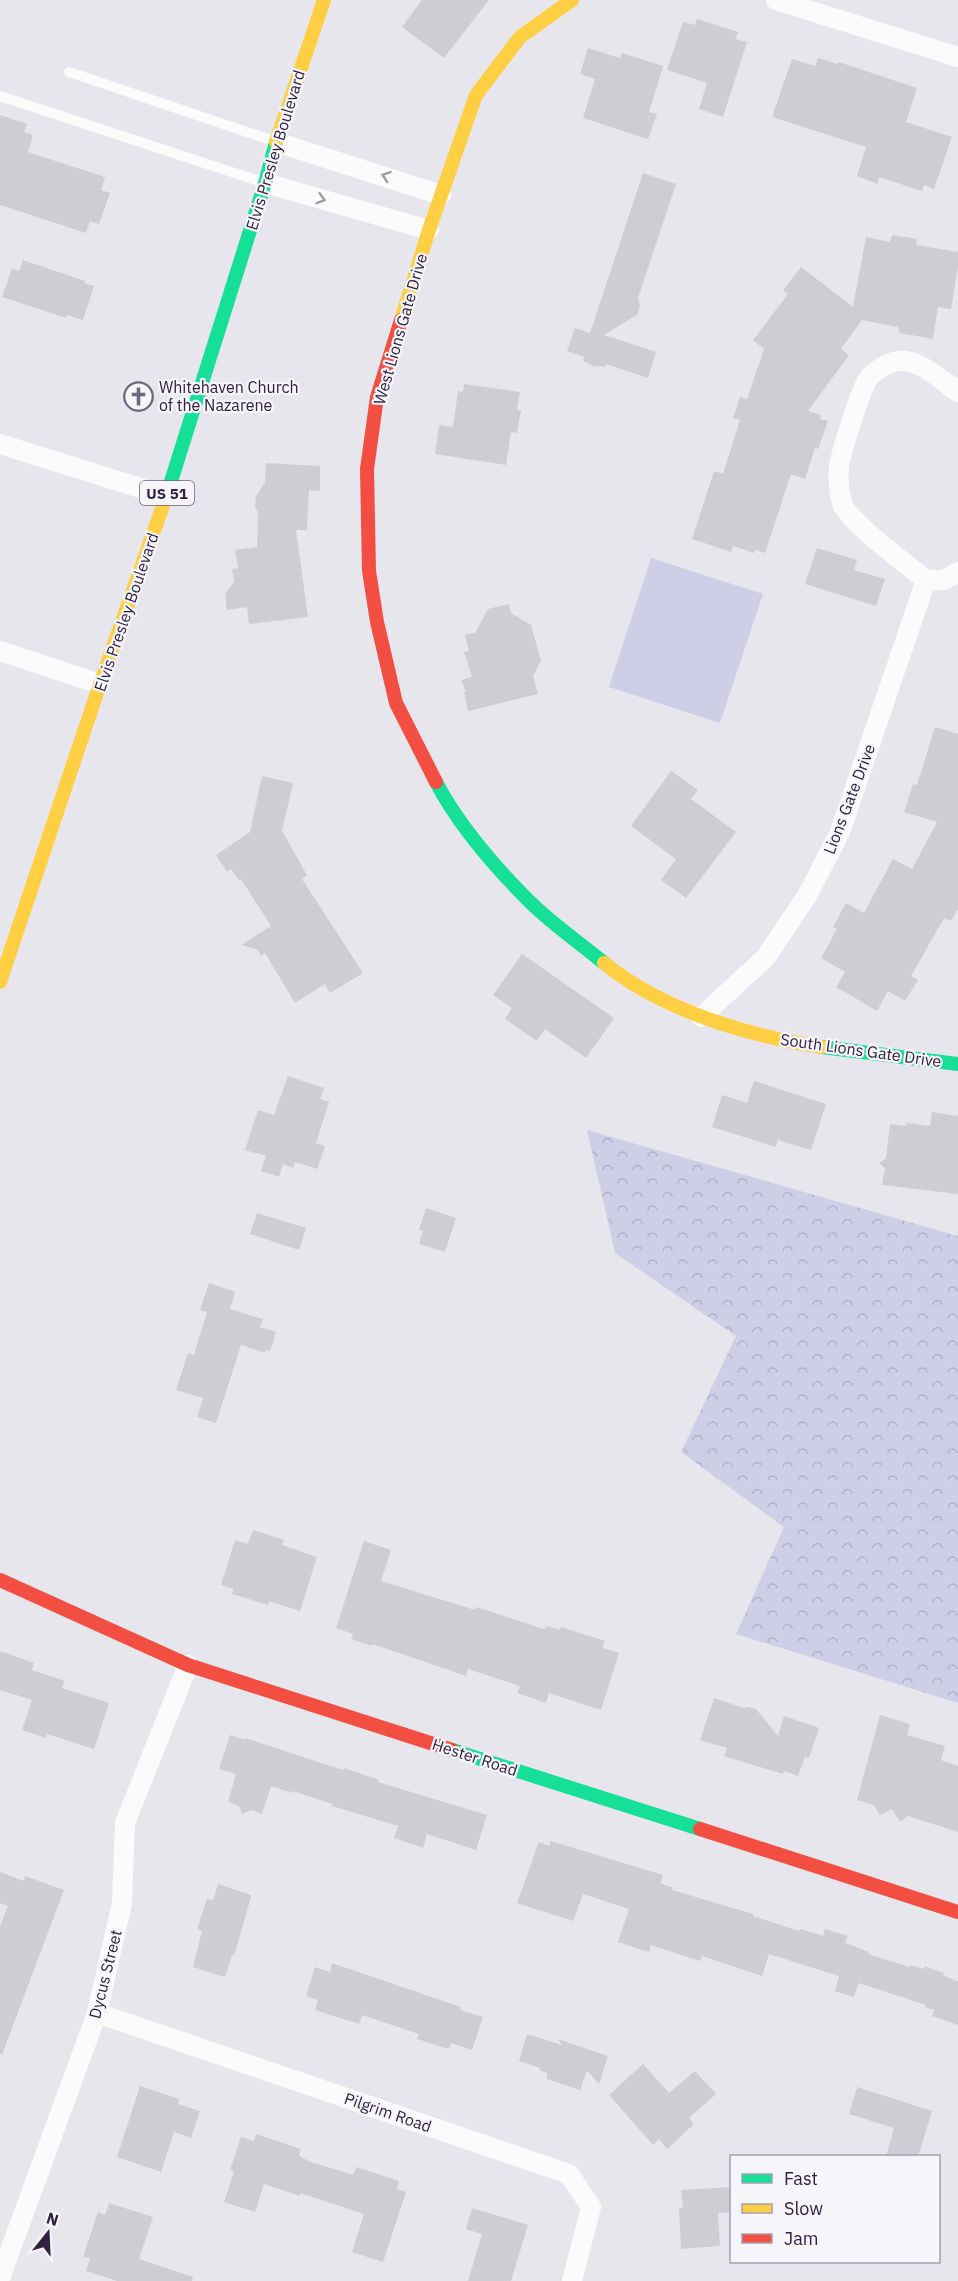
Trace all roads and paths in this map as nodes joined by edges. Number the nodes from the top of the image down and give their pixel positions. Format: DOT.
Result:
graph roads {
  1 [pos="324,0"];
  2 [pos="572,0"];
  3 [pos="776,0"];
  4 [pos="958,57"];
  5 [pos="69,72"];
  6 [pos="0,96"];
  7 [pos="276,142"];
  8 [pos="265,183"];
  9 [pos="441,195"];
  10 [pos="429,230"];
  11 [pos="958,392"];
  12 [pos="0,444"];
  13 [pos="166,496"];
  14 [pos="958,572"];
  15 [pos="926,580"];
  16 [pos="0,651"];
  17 [pos="100,684"];
  18 [pos="450,809"];
  19 [pos="0,982"];
  20 [pos="701,1017"];
  21 [pos="958,1064"];
  22 [pos="0,1580"];
  23 [pos="188,1665"];
  24 [pos="958,1912"];
  25 [pos="97,2013"];
  26 [pos="0,2278"];
  27 [pos="572,2281"];
  1 -- 7 [label="street, Elvis Presley Boulevard / US 51"];
  2 -- 9 [label="street, West Lions Gate Drive"];
  3 -- 4 [label="street"];
  5 -- 7 [label="lane"];
  6 -- 8 [label="lane"];
  7 -- 8 [label="street, Elvis Presley Boulevard / US 51"];
  9 -- 7 [label="street, one-way"];
  8 -- 10 [label="street, one-way"];
  8 -- 13 [label="street, Elvis Presley Boulevard / US 51"];
  9 -- 10 [label="street, West Lions Gate Drive"];
  10 -- 18 [label="street, West Lions Gate Drive"];
  11 -- 15 [label="street"];
  12 -- 13 [label="street"];
  13 -- 17 [label="street, Elvis Presley Boulevard / US 51"];
  14 -- 15 [label="street"];
  15 -- 20 [label="street, Lions Gate Drive"];
  16 -- 17 [label="street"];
  17 -- 19 [label="street, Elvis Presley Boulevard / US 51"];
  18 -- 20 [label="street, South Lions Gate Drive"];
  20 -- 21 [label="street, South Lions Gate Drive"];
  22 -- 23 [label="street, Hester Road"];
  23 -- 24 [label="street, Hester Road"];
  23 -- 25 [label="street, Dycus Street"];
  25 -- 26 [label="street, Dycus Street"];
  25 -- 27 [label="street, Pilgrim Road"];
}
